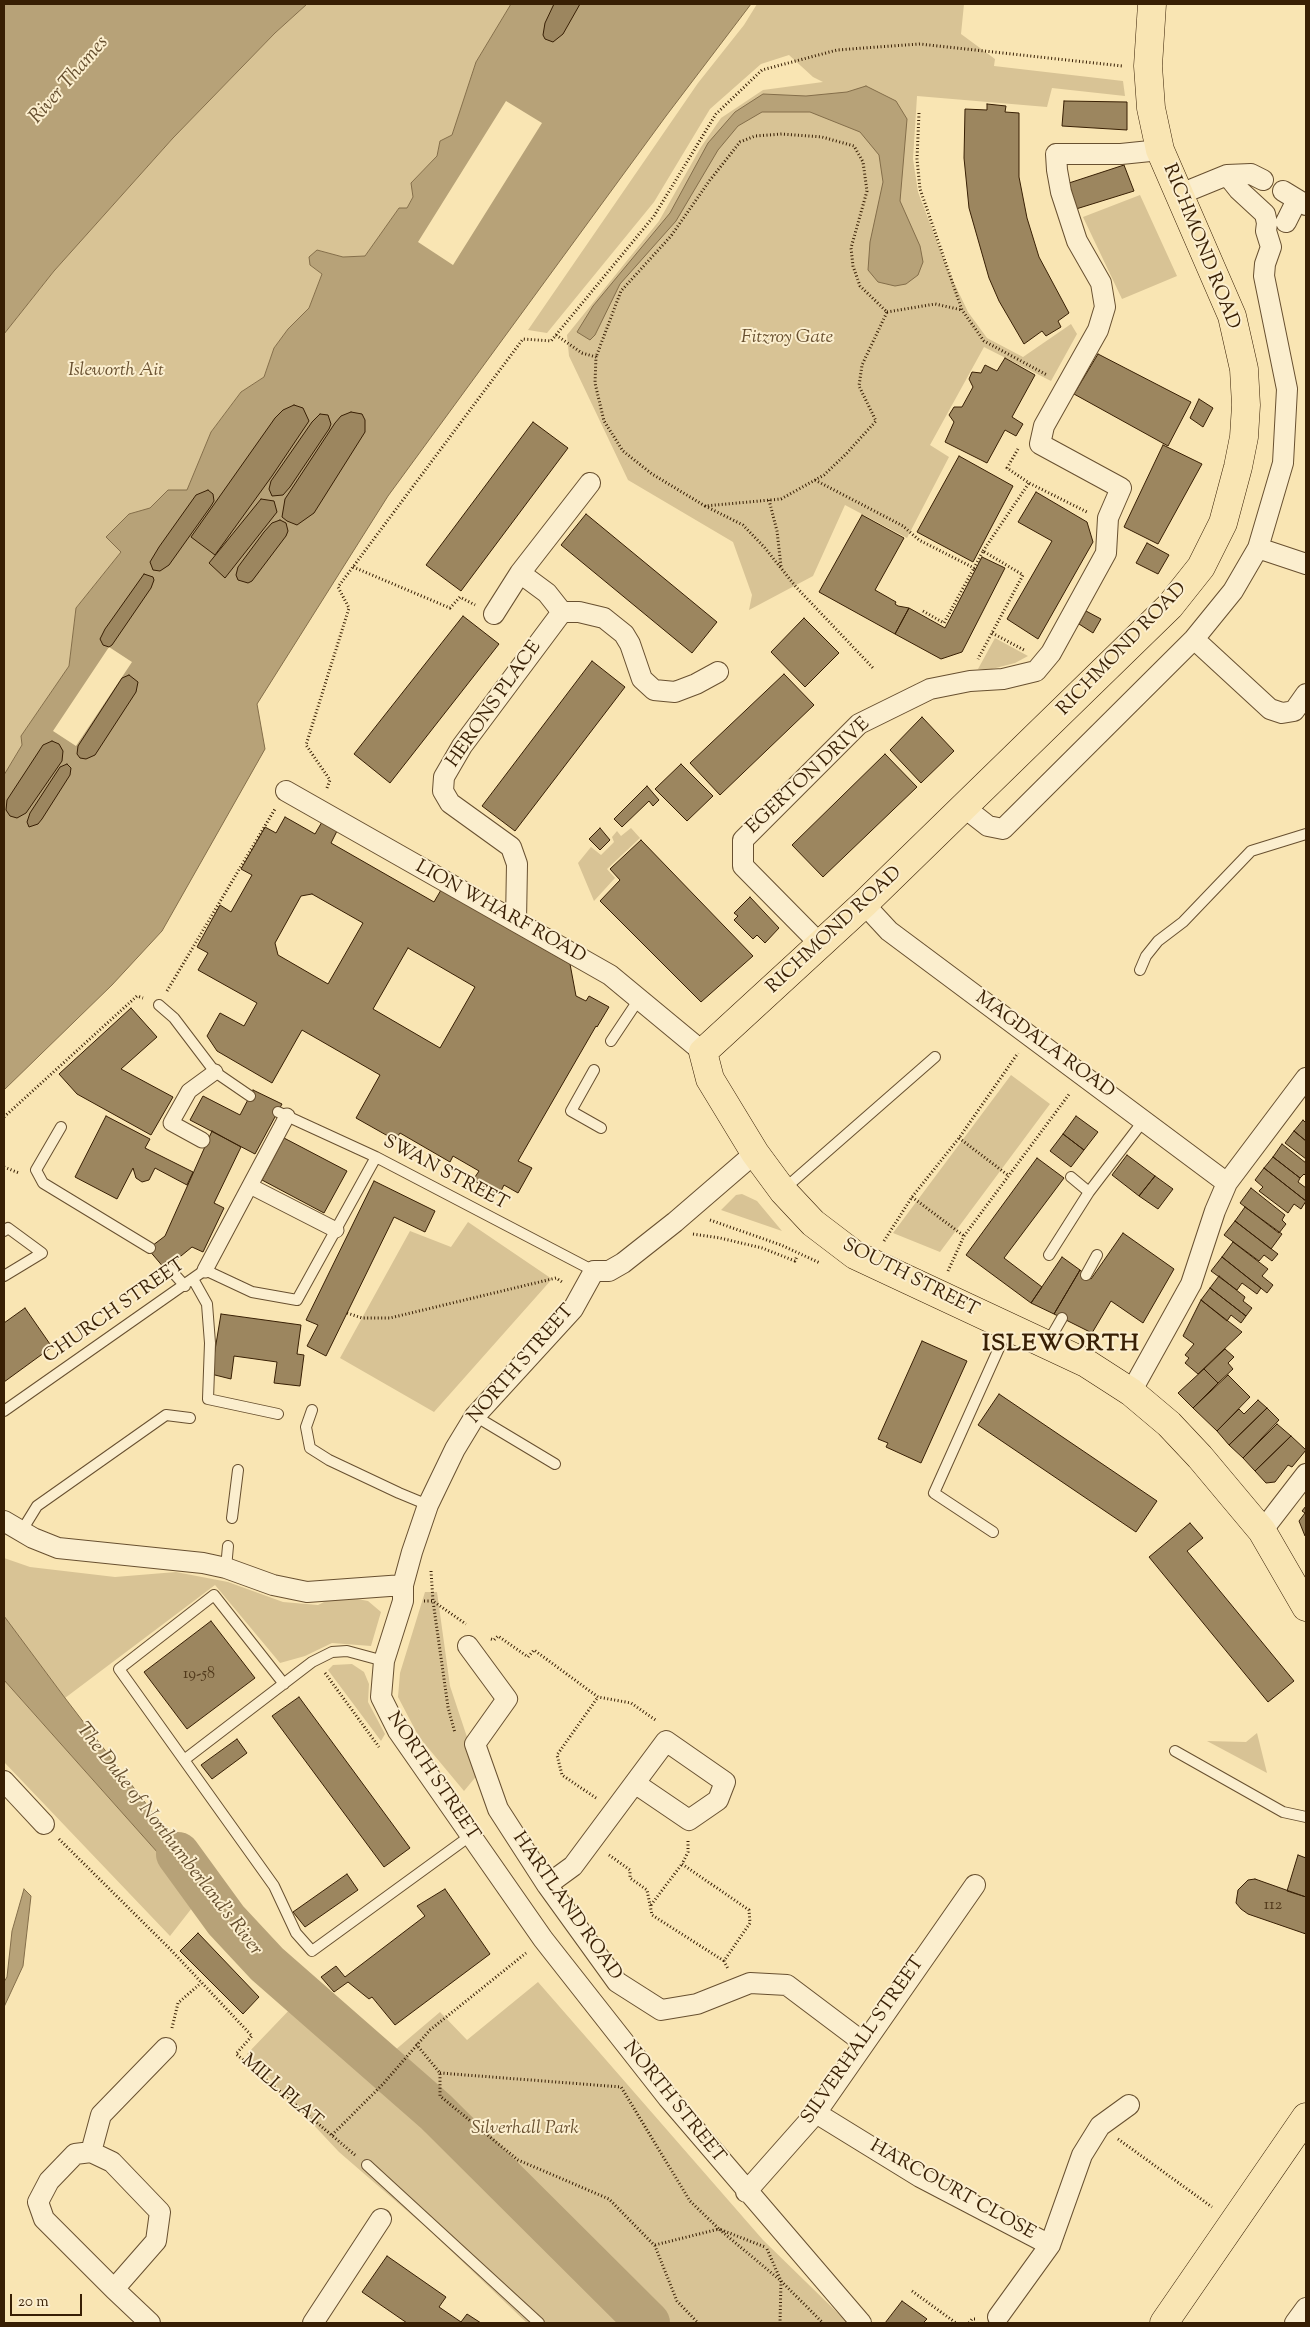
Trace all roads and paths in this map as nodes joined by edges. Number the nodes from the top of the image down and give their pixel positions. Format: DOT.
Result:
graph roads {
  1 [pos="1152,4"];
  2 [pos="1125,66"];
  3 [pos="919,113"];
  4 [pos="1160,150"];
  5 [pos="1227,175"];
  6 [pos="1263,180"];
  7 [pos="1178,195"];
  8 [pos="1295,198"];
  9 [pos="1286,222"];
  10 [pos="1271,247"];
  11 [pos="962,310"];
  12 [pos="887,312"];
  13 [pos="556,335"];
  14 [pos="596,357"];
  15 [pos="1066,385"];
  16 [pos="815,480"];
  17 [pos="590,483"];
  18 [pos="1029,483"];
  19 [pos="769,500"];
  20 [pos="705,506"];
  21 [pos="1258,548"];
  22 [pos="983,551"];
  23 [pos="1306,564"];
  24 [pos="352,567"];
  25 [pos="781,567"];
  26 [pos="974,568"];
  27 [pos="520,573"];
  28 [pos="923,611"];
  29 [pos="562,612"];
  30 [pos="494,614"];
  31 [pos="992,633"];
  32 [pos="1194,639"];
  33 [pos="1044,661"];
  34 [pos="874,669"];
  35 [pos="718,672"];
  36 [pos="966,682"];
  37 [pos="1306,694"];
  38 [pos="286,791"];
  39 [pos="324,796"];
  40 [pos="965,808"];
  41 [pos="1306,834"];
  42 [pos="864,904"];
  43 [pos="516,921"];
  44 [pos="820,944"];
  45 [pos="1140,970"];
  46 [pos="639,999"];
  47 [pos="159,1005"];
  48 [pos="1029,1036"];
  49 [pos="611,1041"];
  50 [pos="703,1052"];
  51 [pos="935,1057"];
  52 [pos="594,1070"];
  53 [pos="215,1072"];
  54 [pos="1082,1073"];
  55 [pos="1306,1078"];
  56 [pos="250,1096"];
  57 [pos="282,1114"];
  58 [pos="4,1117"];
  59 [pos="1144,1120"];
  60 [pos="61,1128"];
  61 [pos="601,1128"];
  62 [pos="959,1138"];
  63 [pos="202,1140"];
  64 [pos="755,1152"];
  65 [pos="376,1157"];
  66 [pos="1009,1176"];
  67 [pos="1071,1177"];
  68 [pos="1227,1183"];
  69 [pos="250,1186"];
  70 [pos="783,1191"];
  71 [pos="1089,1192"];
  72 [pos="912,1197"];
  73 [pos="680,1217"];
  74 [pos="336,1230"];
  75 [pos="4,1231"];
  76 [pos="964,1236"];
  77 [pos="150,1248"];
  78 [pos="1049,1255"];
  79 [pos="1097,1255"];
  80 [pos="871,1263"];
  81 [pos="168,1268"];
  82 [pos="594,1271"];
  83 [pos="1086,1275"];
  84 [pos="4,1276"];
  85 [pos="194,1278"];
  86 [pos="565,1284"];
  87 [pos="936,1294"];
  88 [pos="347,1314"];
  89 [pos="1062,1318"];
  90 [pos="1008,1327"];
  91 [pos="1047,1345"];
  92 [pos="1131,1392"];
  93 [pos="312,1410"];
  94 [pos="4,1411"];
  95 [pos="278,1414"];
  96 [pos="474,1416"];
  97 [pos="190,1418"];
  98 [pos="555,1464"];
  99 [pos="238,1470"];
  100 [pos="1306,1474"];
  101 [pos="428,1504"];
  102 [pos="232,1518"];
  103 [pos="4,1521"];
  104 [pos="1262,1531"];
  105 [pos="21,1532"];
  106 [pos="993,1532"];
  107 [pos="228,1546"];
  108 [pos="431,1562"];
  109 [pos="226,1568"];
  110 [pos="403,1593"];
  111 [pos="433,1601"];
  112 [pos="1306,1607"];
  113 [pos="472,1639"];
  114 [pos="384,1661"];
  115 [pos="284,1684"];
  116 [pos="598,1697"];
  117 [pos="456,1735"];
  118 [pos="666,1741"];
  119 [pos="1175,1751"];
  120 [pos="184,1760"];
  121 [pos="4,1781"];
  122 [pos="636,1784"];
  123 [pos="615,1811"];
  124 [pos="1306,1817"];
  125 [pos="689,1820"];
  126 [pos="44,1824"];
  127 [pos="470,1836"];
  128 [pos="591,1843"];
  129 [pos="682,1864"];
  130 [pos="547,1885"];
  131 [pos="975,1885"];
  132 [pos="650,1906"];
  133 [pos="543,1939"];
  134 [pos="724,1961"];
  135 [pos="201,1983"];
  136 [pos="740,1988"];
  137 [pos="178,2003"];
  138 [pos="864,2043"];
  139 [pos="416,2044"];
  140 [pos="166,2048"];
  141 [pos="440,2073"];
  142 [pos="1129,2104"];
  143 [pos="816,2113"];
  144 [pos="1306,2117"];
  145 [pos="1100,2126"];
  146 [pos="332,2135"];
  147 [pos="91,2152"];
  148 [pos="367,2165"];
  149 [pos="746,2192"];
  150 [pos="381,2220"];
  151 [pos="1233,2222"];
  152 [pos="719,2229"];
  153 [pos="781,2232"];
  154 [pos="1050,2245"];
  155 [pos="655,2246"];
  156 [pos="766,2247"];
  157 [pos="781,2281"];
  158 [pos="114,2290"];
  159 [pos="912,2291"];
  160 [pos="1306,2308"];
  161 [pos="998,2318"];
  162 [pos="321,2320"];
  163 [pos="150,2323"];
  164 [pos="539,2323"];
  165 [pos="698,2323"];
  166 [pos="780,2323"];
  167 [pos="823,2323"];
  168 [pos="861,2323"];
  169 [pos="956,2323"];
  170 [pos="1164,2323"];
  171 [pos="1296,2323"];
  1 -- 4 [label="main road, RICHMOND ROAD"];
  2 -- 13 [label="path"];
  3 -- 11 [label="path"];
  4 -- 7 [label="main road, RICHMOND ROAD"];
  4 -- 15 [label="street, EGERTON DRIVE"];
  5 -- 6 [label="street"];
  5 -- 7 [label="street"];
  5 -- 10 [label="street"];
  6 -- 8 [label="lane"];
  7 -- 40 [label="main road, RICHMOND ROAD"];
  8 -- 9 [label="street"];
  9 -- 10 [label="lane"];
  10 -- 21 [label="street"];
  11 -- 12 [label="path"];
  11 -- 15 [label="path"];
  12 -- 14 [label="path"];
  12 -- 16 [label="path"];
  13 -- 14 [label="path"];
  13 -- 24 [label="path"];
  14 -- 20 [label="path"];
  15 -- 33 [label="street, EGERTON DRIVE"];
  16 -- 19 [label="path"];
  16 -- 26 [label="path"];
  17 -- 27 [label="street"];
  18 -- 22 [label="path"];
  19 -- 20 [label="path"];
  19 -- 25 [label="path"];
  20 -- 25 [label="path"];
  21 -- 23 [label="street"];
  21 -- 32 [label="street"];
  22 -- 26 [label="path"];
  22 -- 31 [label="path"];
  24 -- 30 [label="path"];
  24 -- 39 [label="path"];
  25 -- 34 [label="path"];
  26 -- 28 [label="path"];
  27 -- 29 [label="street"];
  27 -- 30 [label="street"];
  29 -- 35 [label="street"];
  29 -- 43 [label="street, HERONS PLACE"];
  31 -- 33 [label="path"];
  31 -- 36 [label="path"];
  32 -- 37 [label="street"];
  32 -- 40 [label="street"];
  33 -- 36 [label="street, EGERTON DRIVE"];
  36 -- 44 [label="street, EGERTON DRIVE"];
  38 -- 43 [label="street, LION WHARF ROAD"];
  38 -- 47 [label="path"];
  40 -- 42 [label="main road, RICHMOND ROAD"];
  41 -- 45 [label="lane"];
  42 -- 44 [label="main road, RICHMOND ROAD"];
  42 -- 48 [label="street, MAGDALA ROAD"];
  43 -- 46 [label="street, LION WHARF ROAD"];
  44 -- 50 [label="main road, RICHMOND ROAD"];
  46 -- 49 [label="lane"];
  46 -- 50 [label="street, LION WHARF ROAD"];
  47 -- 53 [label="lane"];
  47 -- 58 [label="path"];
  48 -- 54 [label="street, MAGDALA ROAD"];
  48 -- 62 [label="path"];
  50 -- 64 [label="main road, SOUTH STREET"];
  51 -- 70 [label="lane"];
  52 -- 61 [label="lane"];
  53 -- 56 [label="lane"];
  53 -- 63 [label="street"];
  54 -- 59 [label="street, MAGDALA ROAD"];
  54 -- 66 [label="path"];
  55 -- 68 [label="street"];
  57 -- 65 [label="lane, SWAN STREET"];
  57 -- 69 [label="street"];
  59 -- 68 [label="street, MAGDALA ROAD"];
  59 -- 71 [label="lane"];
  60 -- 77 [label="lane"];
  62 -- 66 [label="path"];
  62 -- 72 [label="path"];
  64 -- 70 [label="main road, SOUTH STREET"];
  64 -- 73 [label="street"];
  65 -- 74 [label="lane, CHURCH STREET"];
  65 -- 82 [label="lane, SWAN STREET"];
  66 -- 76 [label="path"];
  67 -- 71 [label="lane"];
  68 -- 92 [label="street"];
  69 -- 74 [label="street"];
  69 -- 85 [label="street"];
  70 -- 80 [label="main road, SOUTH STREET"];
  71 -- 78 [label="lane"];
  72 -- 76 [label="path"];
  72 -- 80 [label="path"];
  73 -- 73 [label="path"];
  73 -- 82 [label="street"];
  74 -- 85 [label="lane, CHURCH STREET"];
  75 -- 84 [label="lane"];
  76 -- 87 [label="path"];
  79 -- 83 [label="lane"];
  80 -- 87 [label="main road, SOUTH STREET"];
  81 -- 85 [label="lane"];
  82 -- 96 [label="street, NORTH STREET"];
  85 -- 94 [label="lane, CHURCH STREET"];
  85 -- 95 [label="lane"];
  86 -- 88 [label="path"];
  87 -- 90 [label="main road, SOUTH STREET"];
  89 -- 91 [label="lane"];
  90 -- 91 [label="main road, SOUTH STREET"];
  90 -- 106 [label="lane"];
  91 -- 92 [label="main road, SOUTH STREET"];
  92 -- 104 [label="main road, SOUTH STREET"];
  93 -- 101 [label="lane"];
  96 -- 98 [label="lane"];
  96 -- 101 [label="street, NORTH STREET"];
  97 -- 105 [label="lane"];
  99 -- 102 [label="lane"];
  100 -- 104 [label="street"];
  101 -- 110 [label="street, NORTH STREET"];
  103 -- 105 [label="street"];
  104 -- 112 [label="main road, SOUTH STREET"];
  105 -- 109 [label="street"];
  107 -- 109 [label="lane"];
  108 -- 111 [label="path"];
  109 -- 110 [label="street"];
  110 -- 111 [label="path"];
  110 -- 114 [label="street, NORTH STREET"];
  111 -- 113 [label="path"];
  111 -- 117 [label="path"];
  113 -- 116 [label="path"];
  113 -- 130 [label="street, HARTLAND ROAD"];
  114 -- 115 [label="lane"];
  114 -- 127 [label="street, NORTH STREET"];
  115 -- 120 [label="lane"];
  115 -- 120 [label="lane"];
  116 -- 118 [label="path"];
  116 -- 123 [label="path"];
  118 -- 122 [label="street"];
  118 -- 125 [label="street"];
  119 -- 124 [label="lane"];
  120 -- 127 [label="lane"];
  121 -- 126 [label="street"];
  122 -- 123 [label="street"];
  122 -- 125 [label="street"];
  123 -- 128 [label="street"];
  125 -- 129 [label="path"];
  126 -- 135 [label="path, MILL PLAT"];
  127 -- 133 [label="street, NORTH STREET"];
  128 -- 130 [label="street"];
  128 -- 132 [label="path"];
  129 -- 132 [label="path"];
  129 -- 134 [label="path"];
  130 -- 136 [label="street, HARTLAND ROAD"];
  131 -- 138 [label="street, SILVERHALL STREET"];
  132 -- 134 [label="path"];
  133 -- 139 [label="path"];
  133 -- 149 [label="street, NORTH STREET"];
  134 -- 136 [label="path"];
  135 -- 137 [label="path"];
  135 -- 146 [label="path, MILL PLAT"];
  136 -- 138 [label="street, HARTLAND ROAD"];
  138 -- 143 [label="street, SILVERHALL STREET"];
  139 -- 141 [label="path"];
  139 -- 146 [label="path"];
  140 -- 147 [label="street"];
  141 -- 152 [label="path"];
  141 -- 155 [label="path"];
  142 -- 145 [label="street, HARCOURT CLOSE"];
  143 -- 149 [label="street, SILVERHALL STREET"];
  143 -- 154 [label="street, HARCOURT CLOSE"];
  144 -- 151 [label="main road"];
  145 -- 151 [label="path"];
  145 -- 154 [label="street, HARCOURT CLOSE"];
  146 -- 148 [label="path, MILL PLAT"];
  147 -- 158 [label="street"];
  147 -- 158 [label="street"];
  148 -- 164 [label="lane"];
  149 -- 153 [label="street, NORTH STREET"];
  150 -- 162 [label="street"];
  151 -- 170 [label="main road"];
  152 -- 155 [label="path"];
  152 -- 156 [label="path"];
  152 -- 157 [label="path"];
  153 -- 156 [label="path"];
  153 -- 168 [label="street, NORTH STREET"];
  154 -- 161 [label="street"];
  155 -- 165 [label="path"];
  156 -- 157 [label="path"];
  157 -- 166 [label="path"];
  157 -- 167 [label="path"];
  158 -- 163 [label="street"];
  159 -- 169 [label="path"];
  160 -- 171 [label="street"];
}
